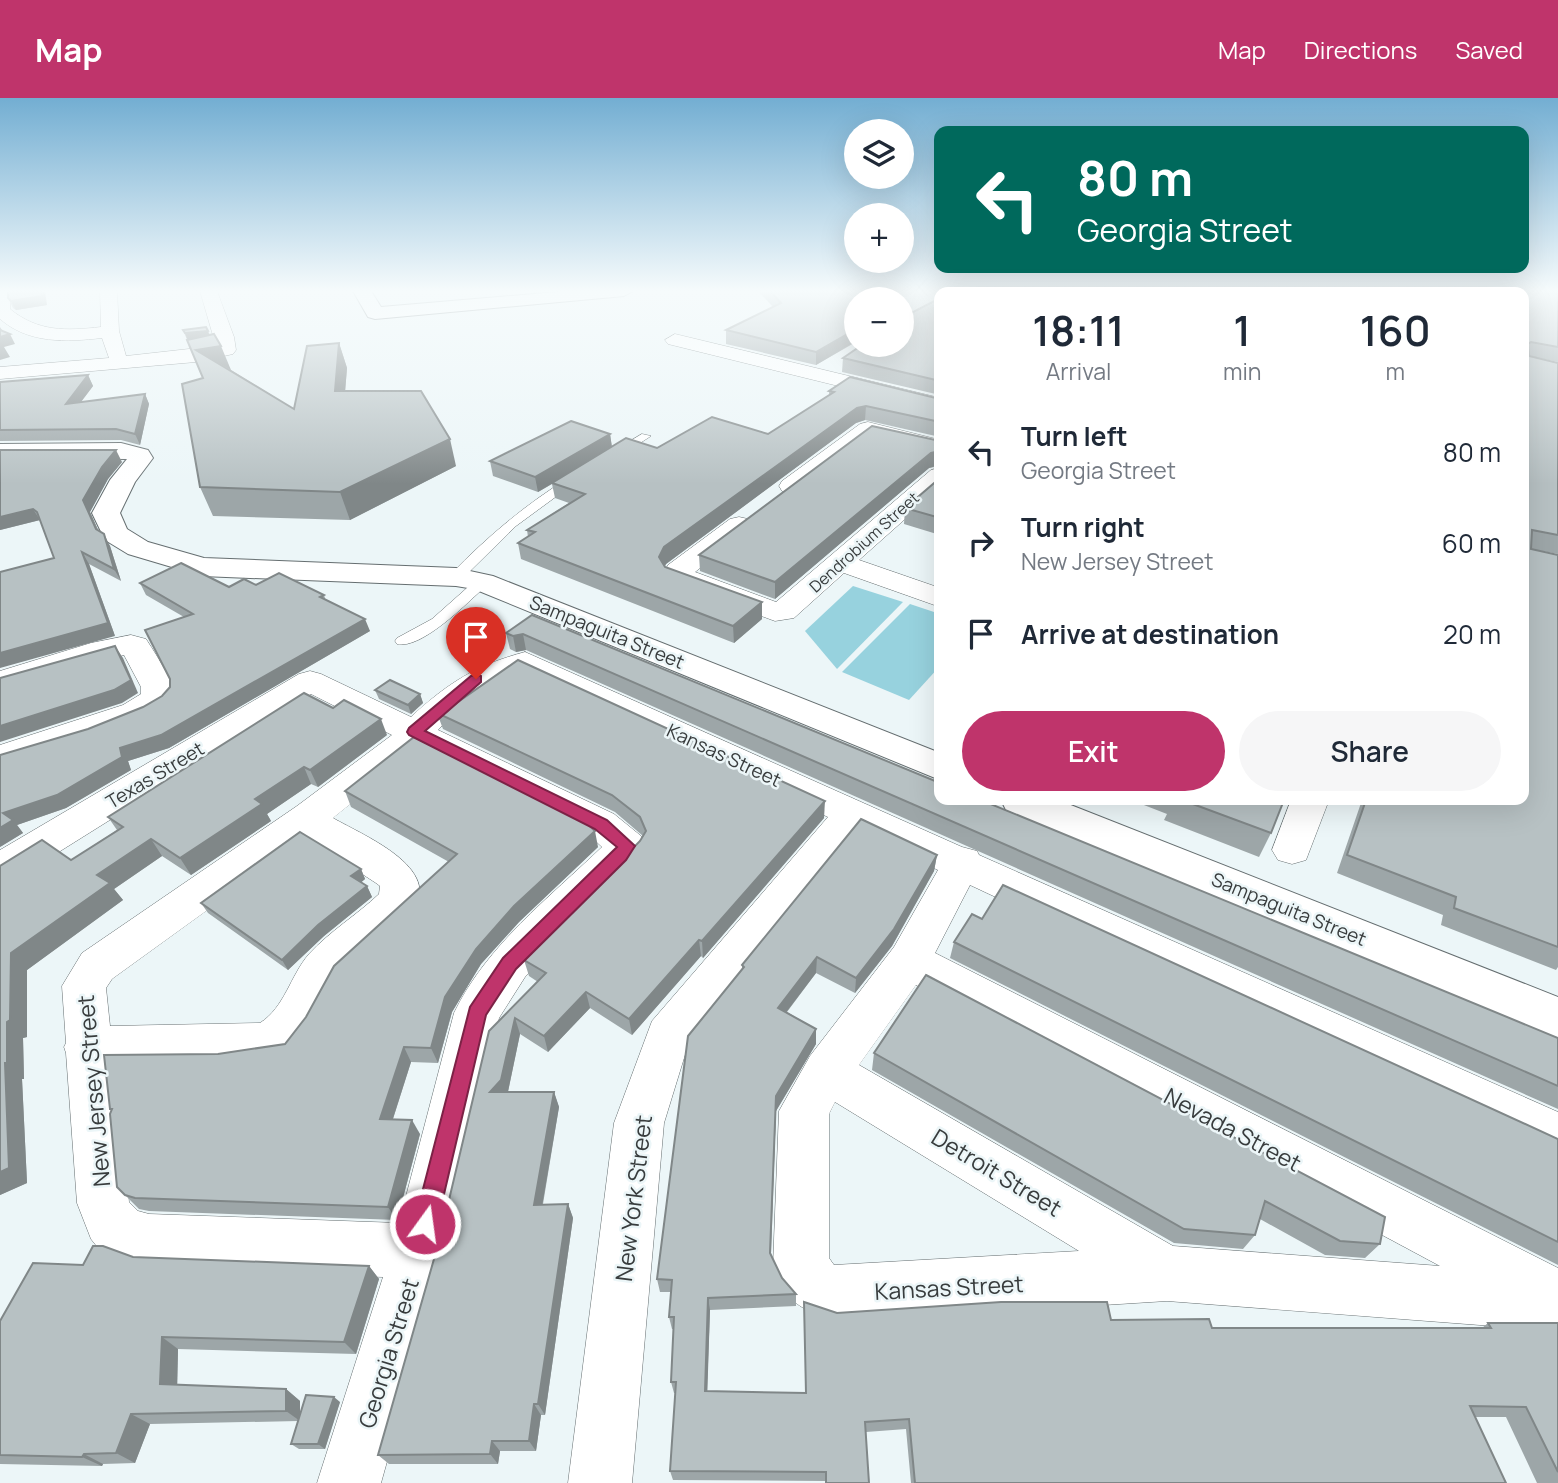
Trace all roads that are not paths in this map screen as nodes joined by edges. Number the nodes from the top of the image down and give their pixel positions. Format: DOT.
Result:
graph roads {
  1 [pos="117,356"];
  2 [pos="198,356"];
  3 [pos="739,356"];
  4 [pos="118,361"];
  5 [pos="838,363"];
  6 [pos="0,373"];
  7 [pos="819,375"];
  8 [pos="934,403"];
  9 [pos="646,436"];
  10 [pos="934,446"];
  11 [pos="0,451"];
  12 [pos="934,480"];
  13 [pos="838,562"];
  14 [pos="469,579"];
  15 [pos="934,596"];
  16 [pos="402,641"];
  17 [pos="525,662"];
  18 [pos="310,681"];
  19 [pos="0,682"];
  20 [pos="415,732"];
  21 [pos="0,757"];
  22 [pos="934,765"];
  23 [pos="1032,805"];
  24 [pos="1308,805"];
  25 [pos="852,814"];
  26 [pos="304,818"];
  27 [pos="1292,849"];
  28 [pos="962,861"];
  29 [pos="0,869"];
  30 [pos="909,960"];
  31 [pos="1558,1018"];
  32 [pos="88,1047"];
  33 [pos="827,1071"];
  34 [pos="1558,1137"];
  35 [pos="419,1251"];
  36 [pos="1167,1273"];
  37 [pos="1558,1301"];
  38 [pos="349,1483"];
  39 [pos="600,1483"];
  1 -- 4 [label="street"];
  2 -- 4 [label="street"];
  3 -- 7 [label="street"];
  4 -- 6 [label="street"];
  5 -- 7 [label="street"];
  7 -- 8 [label="street"];
  9 -- 14 [label="lane"];
  10 -- 13 [label="street, Dendrobium Street"];
  11 -- 14 [label="main road, Sampaguita Street"];
  12 -- 13 [label="street, Dendrobium Street"];
  13 -- 15 [label="street"];
  14 -- 16 [label="lane"];
  14 -- 22 [label="main road, Sampaguita Street"];
  17 -- 20 [label="street, New Jersey Street"];
  17 -- 25 [label="street, Kansas Street"];
  18 -- 20 [label="street, Georgia Street"];
  18 -- 29 [label="street, Texas Street"];
  19 -- 21 [label="street"];
  20 -- 26 [label="street, New Jersey Street"];
  20 -- 35 [label="street, Georgia Street"];
  23 -- 31 [label="main road, Sampaguita Street"];
  24 -- 27 [label="street"];
  25 -- 28 [label="street, Kansas Street"];
  25 -- 39 [label="street, New York Street"];
  26 -- 32 [label="street, New Jersey Street"];
  26 -- 32 [label="street"];
  28 -- 30 [label="street, Kansas Street"];
  28 -- 34 [label="street, Kansas Street"];
  30 -- 33 [label="street, Kansas Street"];
  30 -- 37 [label="street, Nevada Street"];
  32 -- 35 [label="street, New Jersey Street"];
  33 -- 36 [label="street, Detroit Street"];
  33 -- 36 [label="street, Kansas Street"];
  35 -- 38 [label="street, Georgia Street"];
  36 -- 37 [label="street, Kansas Street"];
}
